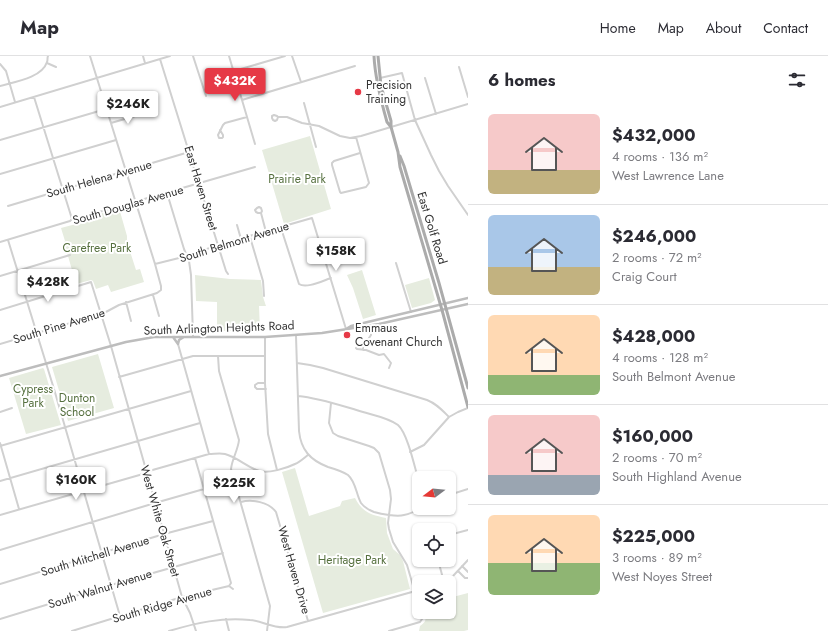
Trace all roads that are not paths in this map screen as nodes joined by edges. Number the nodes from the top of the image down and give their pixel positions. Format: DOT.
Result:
graph roads {
  1 [pos="48,56"];
  2 [pos="90,56"];
  3 [pos="143,56"];
  4 [pos="170,56"];
  5 [pos="193,56"];
  6 [pos="229,56"];
  7 [pos="285,56"];
  8 [pos="292,56"];
  9 [pos="374,56"];
  10 [pos="378,56"];
  11 [pos="160,59"];
  12 [pos="47,63"];
  13 [pos="145,63"];
  14 [pos="0,64"];
  15 [pos="355,66"];
  16 [pos="56,67"];
  17 [pos="459,67"];
  18 [pos="234,71"];
  19 [pos="97,78"];
  20 [pos="380,78"];
  21 [pos="425,78"];
  22 [pos="301,82"];
  23 [pos="10,83"];
  24 [pos="0,86"];
  25 [pos="206,96"];
  26 [pos="34,97"];
  27 [pos="468,97"];
  28 [pos="242,100"];
  29 [pos="15,102"];
  30 [pos="304,103"];
  31 [pos="468,104"];
  32 [pos="0,107"];
  33 [pos="106,109"];
  34 [pos="142,114"];
  35 [pos="436,114"];
  36 [pos="247,117"];
  37 [pos="278,117"];
  38 [pos="415,120"];
  39 [pos="111,123"];
  40 [pos="310,124"];
  41 [pos="391,127"];
  42 [pos="43,128"];
  43 [pos="220,130"];
  44 [pos="356,137"];
  45 [pos="0,140"];
  46 [pos="116,140"];
  47 [pos="255,144"];
  48 [pos="316,147"];
  49 [pos="190,152"];
  50 [pos="398,152"];
  51 [pos="360,153"];
  52 [pos="53,159"];
  53 [pos="255,167"];
  54 [pos="125,171"];
  55 [pos="0,174"];
  56 [pos="199,184"];
  57 [pos="63,190"];
  58 [pos="167,193"];
  59 [pos="135,202"];
  60 [pos="8,206"];
  61 [pos="261,213"];
  62 [pos="468,215"];
  63 [pos="72,218"];
  64 [pos="237,225"];
  65 [pos="281,228"];
  66 [pos="266,232"];
  67 [pos="250,237"];
  68 [pos="241,239"];
  69 [pos="8,240"];
  70 [pos="0,242"];
  71 [pos="218,246"];
  72 [pos="70,255"];
  73 [pos="187,256"];
  74 [pos="396,263"];
  75 [pos="155,264"];
  76 [pos="18,270"];
  77 [pos="228,274"];
  78 [pos="0,276"];
  79 [pos="331,278"];
  80 [pos="152,294"];
  81 [pos="264,296"];
  82 [pos="468,298"];
  83 [pos="27,302"];
  84 [pos="126,302"];
  85 [pos="445,304"];
  86 [pos="468,304"];
  87 [pos="440,305"];
  88 [pos="447,309"];
  89 [pos="0,310"];
  90 [pos="442,310"];
  91 [pos="410,312"];
  92 [pos="100,314"];
  93 [pos="159,316"];
  94 [pos="131,321"];
  95 [pos="371,326"];
  96 [pos="346,329"];
  97 [pos="37,333"];
  98 [pos="184,336"];
  99 [pos="193,336"];
  100 [pos="296,336"];
  101 [pos="173,337"];
  102 [pos="265,337"];
  103 [pos="0,344"];
  104 [pos="178,344"];
  105 [pos="111,346"];
  106 [pos="356,348"];
  107 [pos="363,350"];
  108 [pos="218,356"];
  109 [pos="265,356"];
  110 [pos="182,359"];
  111 [pos="297,363"];
  112 [pos="46,364"];
  113 [pos="389,368"];
  114 [pos="0,376"];
  115 [pos="119,377"];
  116 [pos="265,383"];
  117 [pos="468,388"];
  118 [pos="266,389"];
  119 [pos="191,391"];
  120 [pos="298,396"];
  121 [pos="331,403"];
  122 [pos="12,408"];
  123 [pos="128,408"];
  124 [pos="468,408"];
  125 [pos="0,412"];
  126 [pos="449,417"];
  127 [pos="200,423"];
  128 [pos="65,427"];
  129 [pos="137,440"];
  130 [pos="0,445"];
  131 [pos="410,452"];
  132 [pos="209,454"];
  133 [pos="308,455"];
  134 [pos="195,458"];
  135 [pos="234,458"];
  136 [pos="74,459"];
  137 [pos="277,470"];
  138 [pos="416,471"];
  139 [pos="146,473"];
  140 [pos="10,478"];
  141 [pos="0,481"];
  142 [pos="204,489"];
  143 [pos="468,489"];
  144 [pos="83,491"];
  145 [pos="456,493"];
  146 [pos="241,502"];
  147 [pos="155,503"];
  148 [pos="19,509"];
  149 [pos="412,512"];
  150 [pos="389,514"];
  151 [pos="0,515"];
  152 [pos="213,521"];
  153 [pos="92,522"];
  154 [pos="468,530"];
  155 [pos="164,534"];
  156 [pos="456,534"];
  157 [pos="0,550"];
  158 [pos="223,552"];
  159 [pos="102,554"];
  160 [pos="468,560"];
  161 [pos="174,566"];
  162 [pos="462,566"];
  163 [pos="458,571"];
  164 [pos="468,572"];
  165 [pos="454,575"];
  166 [pos="468,578"];
  167 [pos="412,581"];
  168 [pos="0,584"];
  169 [pos="111,585"];
  170 [pos="229,586"];
  171 [pos="232,589"];
  172 [pos="412,592"];
  173 [pos="182,597"];
  174 [pos="120,616"];
  175 [pos="0,619"];
  176 [pos="226,619"];
  177 [pos="422,619"];
  178 [pos="308,621"];
  179 [pos="194,624"];
  180 [pos="268,625"];
  181 [pos="401,628"];
  182 [pos="72,631"];
  183 [pos="170,631"];
  184 [pos="196,631"];
  185 [pos="229,631"];
  186 [pos="267,631"];
  187 [pos="389,631"];
  188 [pos="401,631"];
  1 -- 12 [label="street"];
  2 -- 19 [label="street"];
  3 -- 13 [label="street"];
  4 -- 11 [label="street"];
  5 -- 25 [label="street"];
  6 -- 18 [label="street"];
  7 -- 18 [label="street"];
  8 -- 22 [label="street"];
  9 -- 41 [label="main road, East Golf Road"];
  10 -- 20 [label="main road, East Golf Road"];
  11 -- 13 [label="street"];
  11 -- 49 [label="street, East Haven Street"];
  12 -- 16 [label="street"];
  12 -- 23 [label="street"];
  13 -- 19 [label="street"];
  14 -- 23 [label="street"];
  15 -- 22 [label="street"];
  17 -- 27 [label="street"];
  18 -- 28 [label="street"];
  19 -- 26 [label="street"];
  19 -- 33 [label="street"];
  20 -- 38 [label="street"];
  20 -- 41 [label="main road, East Golf Road"];
  21 -- 35 [label="street"];
  22 -- 28 [label="street"];
  23 -- 24 [label="street"];
  23 -- 29 [label="street"];
  26 -- 29 [label="street"];
  26 -- 42 [label="street"];
  28 -- 36 [label="street"];
  29 -- 32 [label="street"];
  30 -- 40 [label="street"];
  31 -- 35 [label="street"];
  33 -- 39 [label="street"];
  33 -- 42 [label="street"];
  34 -- 39 [label="street"];
  35 -- 38 [label="street"];
  36 -- 43 [label="street"];
  36 -- 47 [label="street"];
  37 -- 40 [label="street"];
  38 -- 41 [label="street"];
  38 -- 62 [label="street"];
  39 -- 46 [label="street"];
  40 -- 44 [label="street"];
  40 -- 48 [label="street"];
  41 -- 44 [label="street"];
  41 -- 50 [label="main road, East Golf Road"];
  42 -- 45 [label="street"];
  42 -- 52 [label="street"];
  44 -- 51 [label="street"];
  46 -- 52 [label="street"];
  46 -- 54 [label="street"];
  49 -- 54 [label="street, South Helena Avenue"];
  49 -- 56 [label="street, East Haven Street"];
  50 -- 85 [label="main road, East Golf Road"];
  50 -- 87 [label="main road, East Golf Road"];
  51 -- 51 [label="street"];
  52 -- 55 [label="street"];
  52 -- 57 [label="street"];
  53 -- 56 [label="street, South Douglas Avenue"];
  54 -- 57 [label="street, South Helena Avenue"];
  54 -- 59 [label="street"];
  56 -- 58 [label="street, South Douglas Avenue"];
  56 -- 71 [label="street, East Haven Street"];
  57 -- 60 [label="street, South Helena Avenue"];
  57 -- 63 [label="street"];
  58 -- 59 [label="street, South Douglas Avenue"];
  58 -- 73 [label="street"];
  59 -- 63 [label="street, South Douglas Avenue"];
  59 -- 75 [label="street"];
  61 -- 66 [label="street"];
  63 -- 69 [label="street, South Douglas Avenue"];
  64 -- 68 [label="street"];
  65 -- 66 [label="street, South Belmont Avenue"];
  65 -- 79 [label="street"];
  65 -- 79 [label="street, South Belmont Avenue"];
  66 -- 67 [label="street, South Belmont Avenue"];
  67 -- 68 [label="street, South Belmont Avenue"];
  67 -- 81 [label="street"];
  68 -- 71 [label="street, South Belmont Avenue"];
  69 -- 70 [label="street, South Douglas Avenue"];
  69 -- 76 [label="street"];
  71 -- 73 [label="street, South Belmont Avenue"];
  71 -- 77 [label="street, East Haven Street"];
  72 -- 76 [label="street"];
  73 -- 75 [label="street, South Belmont Avenue"];
  73 -- 99 [label="street"];
  74 -- 91 [label="street"];
  75 -- 80 [label="street, South Pine Avenue"];
  76 -- 78 [label="street"];
  76 -- 83 [label="street"];
  79 -- 96 [label="street"];
  80 -- 84 [label="street, South Pine Avenue"];
  80 -- 93 [label="street"];
  82 -- 85 [label="main road, South Arlington Heights Road"];
  83 -- 89 [label="street"];
  83 -- 92 [label="street, West White Oak Street"];
  83 -- 97 [label="street"];
  84 -- 92 [label="street, South Pine Avenue"];
  84 -- 94 [label="street"];
  85 -- 87 [label="main road, South Arlington Heights Road"];
  85 -- 88 [label="main road, East Golf Road"];
  86 -- 88 [label="main road, South Arlington Heights Road"];
  87 -- 90 [label="main road, East Golf Road"];
  87 -- 91 [label="main road, South Arlington Heights Road"];
  88 -- 90 [label="main road, South Arlington Heights Road"];
  88 -- 117 [label="main road, East Golf Road"];
  90 -- 95 [label="main road, South Arlington Heights Road"];
  90 -- 124 [label="main road, East Golf Road"];
  91 -- 96 [label="main road, South Arlington Heights Road"];
  92 -- 97 [label="street, South Pine Avenue"];
  92 -- 105 [label="street, West White Oak Street"];
  95 -- 96 [label="main road, South Arlington Heights Road"];
  95 -- 107 [label="street"];
  96 -- 100 [label="main road, South Arlington Heights Road"];
  97 -- 103 [label="street, South Pine Avenue"];
  97 -- 112 [label="street"];
  98 -- 99 [label="main road, South Arlington Heights Road"];
  98 -- 101 [label="main road, South Arlington Heights Road"];
  98 -- 104 [label="main road"];
  99 -- 102 [label="main road, South Arlington Heights Road"];
  100 -- 102 [label="main road, South Arlington Heights Road"];
  100 -- 111 [label="street"];
  101 -- 104 [label="main road"];
  101 -- 105 [label="main road, South Arlington Heights Road"];
  102 -- 109 [label="street"];
  104 -- 110 [label="street"];
  105 -- 112 [label="main road, South Arlington Heights Road"];
  105 -- 115 [label="street, West White Oak Street"];
  106 -- 107 [label="street"];
  107 -- 113 [label="street"];
  108 -- 109 [label="street"];
  108 -- 110 [label="street"];
  108 -- 135 [label="street"];
  109 -- 116 [label="street"];
  110 -- 115 [label="street"];
  110 -- 119 [label="street"];
  111 -- 120 [label="street"];
  111 -- 126 [label="street"];
  112 -- 114 [label="main road, South Arlington Heights Road"];
  112 -- 128 [label="street"];
  115 -- 123 [label="street, West White Oak Street"];
  116 -- 118 [label="street"];
  116 -- 118 [label="street"];
  118 -- 137 [label="street"];
  119 -- 123 [label="street"];
  119 -- 127 [label="street"];
  120 -- 121 [label="street"];
  120 -- 133 [label="street"];
  121 -- 131 [label="street"];
  121 -- 150 [label="street"];
  122 -- 125 [label="street"];
  123 -- 128 [label="street"];
  123 -- 129 [label="street, West White Oak Street"];
  124 -- 126 [label="street"];
  126 -- 131 [label="street"];
  127 -- 129 [label="street"];
  127 -- 132 [label="street"];
  128 -- 130 [label="street"];
  128 -- 136 [label="street"];
  129 -- 136 [label="street"];
  129 -- 139 [label="street, West White Oak Street"];
  130 -- 140 [label="street"];
  131 -- 138 [label="street"];
  132 -- 134 [label="street"];
  132 -- 135 [label="street"];
  133 -- 137 [label="street"];
  133 -- 150 [label="street"];
  134 -- 139 [label="street"];
  134 -- 142 [label="street"];
  135 -- 137 [label="street"];
  135 -- 146 [label="street"];
  136 -- 140 [label="street"];
  136 -- 144 [label="street"];
  139 -- 144 [label="street"];
  139 -- 147 [label="street, West White Oak Street"];
  140 -- 141 [label="street"];
  140 -- 148 [label="street"];
  142 -- 147 [label="street"];
  142 -- 152 [label="street"];
  143 -- 145 [label="street"];
  144 -- 148 [label="street"];
  144 -- 153 [label="street"];
  146 -- 178 [label="street, West Haven Drive"];
  146 -- 180 [label="street"];
  147 -- 153 [label="street"];
  147 -- 155 [label="street, West White Oak Street"];
  148 -- 151 [label="street"];
  149 -- 150 [label="street"];
  150 -- 167 [label="street"];
  152 -- 155 [label="street, South Mitchell Avenue"];
  152 -- 158 [label="street"];
  153 -- 157 [label="street"];
  153 -- 159 [label="street"];
  154 -- 156 [label="street"];
  155 -- 159 [label="street, South Mitchell Avenue"];
  155 -- 161 [label="street, West White Oak Street"];
  158 -- 161 [label="street, South Walnut Avenue"];
  158 -- 170 [label="street"];
  159 -- 168 [label="street, South Mitchell Avenue"];
  159 -- 169 [label="street"];
  160 -- 162 [label="street"];
  161 -- 169 [label="street, South Walnut Avenue"];
  161 -- 173 [label="street, West White Oak Street"];
  162 -- 163 [label="street"];
  162 -- 164 [label="street"];
  163 -- 165 [label="street"];
  163 -- 166 [label="street"];
  169 -- 174 [label="street"];
  169 -- 175 [label="street, South Walnut Avenue"];
  170 -- 171 [label="street"];
  170 -- 173 [label="street, South Ridge Avenue"];
  172 -- 178 [label="street"];
  173 -- 174 [label="street, South Ridge Avenue"];
  173 -- 179 [label="street, West White Oak Street"];
  174 -- 182 [label="street, South Ridge Avenue"];
  176 -- 179 [label="street"];
  176 -- 180 [label="street"];
  176 -- 185 [label="street"];
  177 -- 181 [label="street"];
  178 -- 180 [label="street"];
  179 -- 183 [label="street"];
  179 -- 184 [label="street, West White Oak Street"];
  180 -- 186 [label="street"];
  181 -- 187 [label="street"];
  181 -- 188 [label="street"];
}
